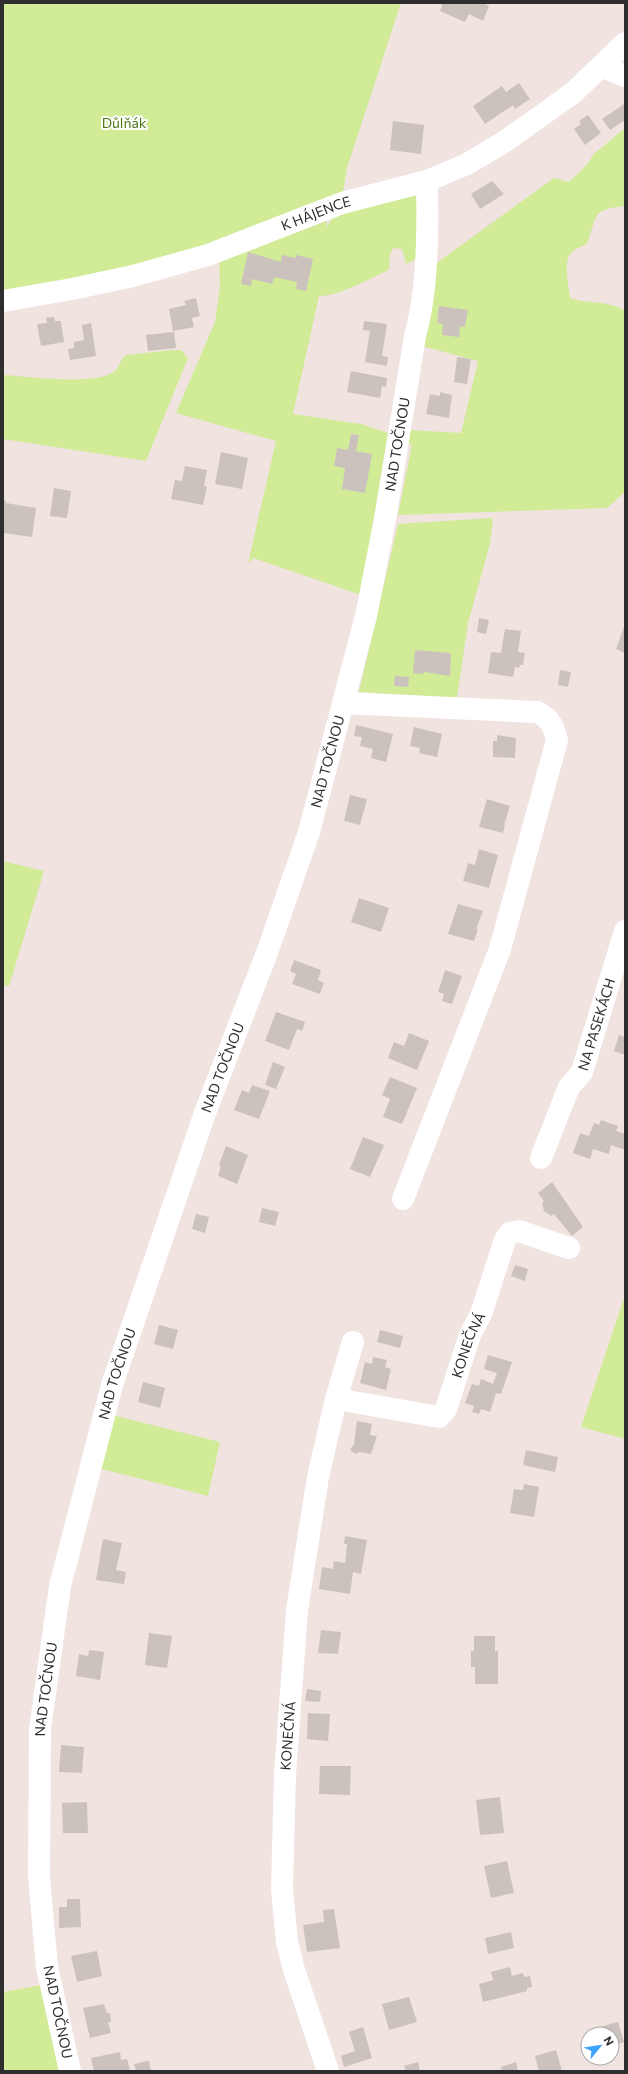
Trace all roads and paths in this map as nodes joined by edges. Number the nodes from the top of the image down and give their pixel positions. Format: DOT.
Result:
graph roads {
  1 [pos="625,43"];
  2 [pos="601,66"];
  3 [pos="625,76"];
  4 [pos="427,181"];
  5 [pos="3,300"];
  6 [pos="344,703"];
  7 [pos="625,931"];
  8 [pos="541,1158"];
  9 [pos="403,1198"];
  10 [pos="569,1248"];
  11 [pos="353,1342"];
  12 [pos="336,1399"];
  13 [pos="70,2071"];
  14 [pos="328,2071"];
  1 -- 2 [label="street"];
  2 -- 3 [label="street"];
  2 -- 4 [label="street, K HÁJENCE"];
  4 -- 5 [label="street, K HÁJENCE"];
  4 -- 6 [label="street, NAD TOČNOU"];
  6 -- 9 [label="street, NAD TOČNOU"];
  6 -- 13 [label="street, NAD TOČNOU"];
  7 -- 8 [label="street, NA PASEKÁCH"];
  10 -- 12 [label="street, KONEČNÁ"];
  11 -- 12 [label="street, KONEČNÁ"];
  12 -- 14 [label="street, KONEČNÁ"];
}
